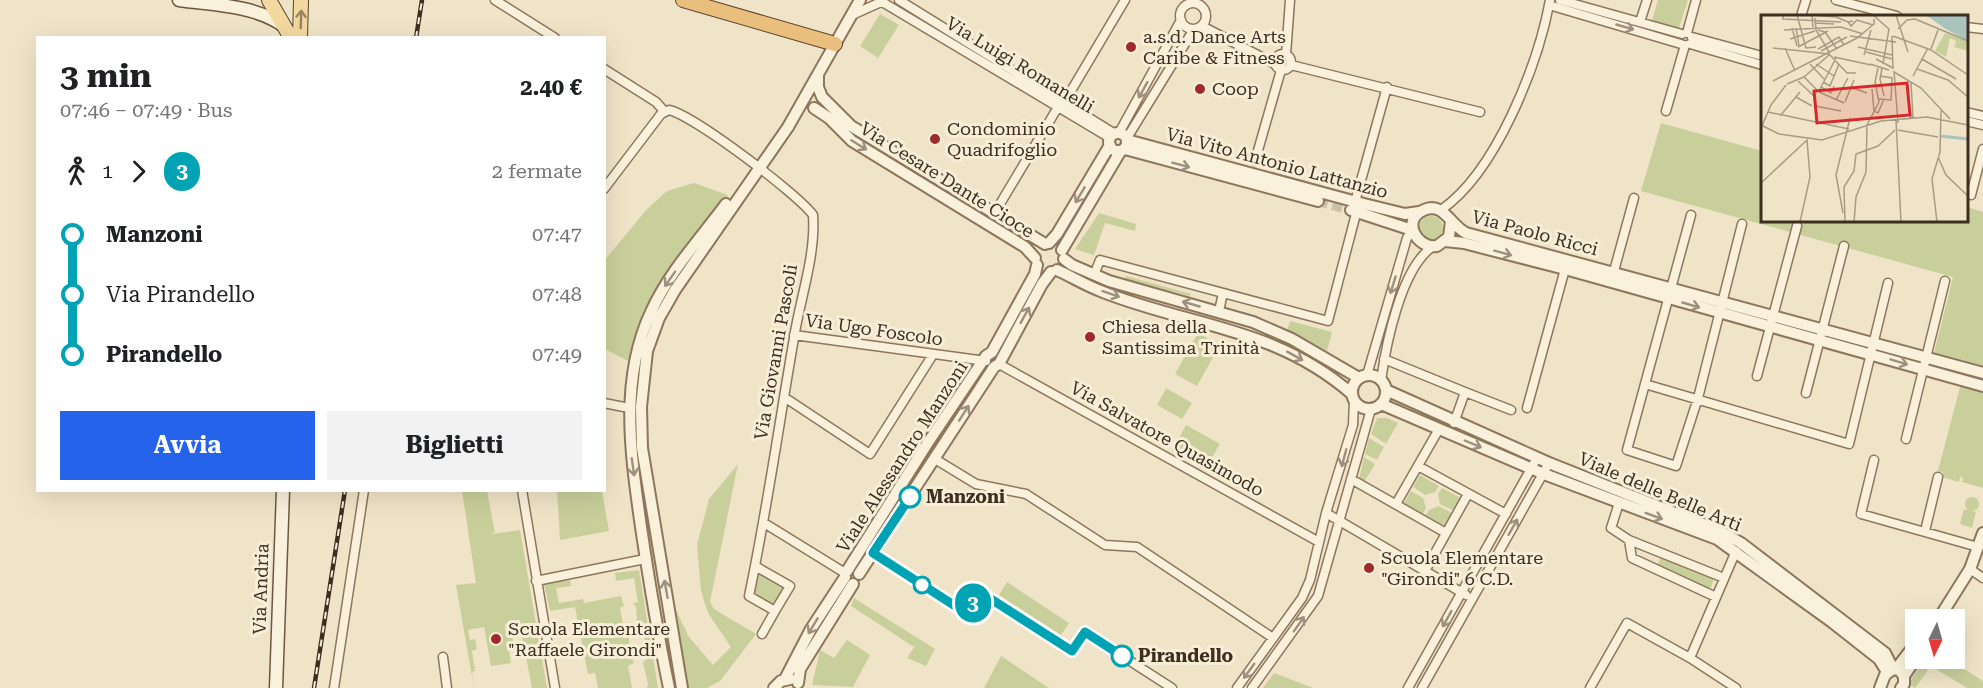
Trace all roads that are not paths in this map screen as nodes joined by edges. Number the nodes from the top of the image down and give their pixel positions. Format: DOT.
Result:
graph roads {
  1 [pos="179,0"];
  2 [pos="246,0"];
  3 [pos="301,0"];
  4 [pos="495,0"];
  5 [pos="683,0"];
  6 [pos="860,0"];
  7 [pos="898,0"];
  8 [pos="1125,0"];
  9 [pos="1211,0"];
  10 [pos="1290,0"];
  11 [pos="1560,0"];
  12 [pos="1647,0"];
  13 [pos="1696,0"];
  14 [pos="1806,0"];
  15 [pos="1836,0"];
  16 [pos="880,1"];
  17 [pos="1194,1"];
  18 [pos="273,2"];
  19 [pos="1550,3"];
  20 [pos="1180,4"];
  21 [pos="226,6"];
  22 [pos="1205,10"];
  23 [pos="253,11"];
  24 [pos="852,15"];
  25 [pos="1801,15"];
  26 [pos="1894,15"];
  27 [pos="1181,20"];
  28 [pos="1640,22"];
  29 [pos="1203,26"];
  30 [pos="1968,27"];
  31 [pos="1983,29"];
  32 [pos="287,32"];
  33 [pos="300,36"];
  34 [pos="552,36"];
  35 [pos="1686,40"];
  36 [pos="835,44"];
  37 [pos="1286,55"];
  38 [pos="1761,56"];
  39 [pos="1274,63"];
  40 [pos="1291,65"];
  41 [pos="1761,65"];
  42 [pos="606,70"];
  43 [pos="818,73"];
  44 [pos="1386,87"];
  45 [pos="806,95"];
  46 [pos="821,96"];
  47 [pos="1062,104"];
  48 [pos="814,108"];
  49 [pos="664,111"];
  50 [pos="1666,111"];
  51 [pos="1480,112"];
  52 [pos="1968,112"];
  53 [pos="1983,116"];
  54 [pos="1968,121"];
  55 [pos="1983,125"];
  56 [pos="788,127"];
  57 [pos="1119,141"];
  58 [pos="1983,149"];
  59 [pos="1256,161"];
  60 [pos="758,168"];
  61 [pos="606,186"];
  62 [pos="1971,195"];
  63 [pos="1634,198"];
  64 [pos="1318,201"];
  65 [pos="1355,206"];
  66 [pos="1419,212"];
  67 [pos="994,214"];
  68 [pos="1691,214"];
  69 [pos="1446,215"];
  70 [pos="1742,224"];
  71 [pos="1797,226"];
  72 [pos="1412,230"];
  73 [pos="1446,241"];
  74 [pos="1047,243"];
  75 [pos="1844,246"];
  76 [pos="1432,247"];
  77 [pos="1063,254"];
  78 [pos="1036,261"];
  79 [pos="1566,269"];
  80 [pos="1054,271"];
  81 [pos="1614,271"];
  82 [pos="1094,275"];
  83 [pos="1945,281"];
  84 [pos="1888,283"];
  85 [pos="1670,286"];
  86 [pos="1223,293"];
  87 [pos="1667,298"];
  88 [pos="1722,301"];
  89 [pos="1219,311"];
  90 [pos="1720,313"];
  91 [pos="1773,315"];
  92 [pos="1770,326"];
  93 [pos="1824,328"];
  94 [pos="794,335"];
  95 [pos="1821,340"];
  96 [pos="1872,348"];
  97 [pos="933,356"];
  98 [pos="1384,359"];
  99 [pos="994,361"];
  100 [pos="1924,364"];
  101 [pos="1983,373"];
  102 [pos="1757,376"];
  103 [pos="1363,377"];
  104 [pos="1645,384"];
  105 [pos="1384,385"];
  106 [pos="1983,386"];
  107 [pos="1465,392"];
  108 [pos="1806,393"];
  109 [pos="1353,397"];
  110 [pos="784,398"];
  111 [pos="1698,398"];
  112 [pos="606,403"];
  113 [pos="1376,407"];
  114 [pos="634,408"];
  115 [pos="1527,408"];
  116 [pos="1511,410"];
  117 [pos="1454,423"];
  118 [pos="1439,429"];
  119 [pos="1906,440"];
  120 [pos="935,459"];
  121 [pos="1874,460"];
  122 [pos="1534,463"];
  123 [pos="1418,466"];
  124 [pos="1546,469"];
  125 [pos="1938,477"];
  126 [pos="1352,479"];
  127 [pos="283,492"];
  128 [pos="364,492"];
  129 [pos="522,492"];
  130 [pos="1468,494"];
  131 [pos="1619,502"];
  132 [pos="1396,504"];
  133 [pos="1326,513"];
  134 [pos="1506,514"];
  135 [pos="1340,521"];
  136 [pos="764,523"];
  137 [pos="1925,531"];
  138 [pos="1446,533"];
  139 [pos="1983,533"];
  140 [pos="1629,540"];
  141 [pos="1319,542"];
  142 [pos="1978,547"];
  143 [pos="1737,551"];
  144 [pos="873,553"];
  145 [pos="661,555"];
  146 [pos="645,559"];
  147 [pos="755,566"];
  148 [pos="1970,569"];
  149 [pos="1425,571"];
  150 [pos="850,576"];
  151 [pos="1724,578"];
  152 [pos="1983,578"];
  153 [pos="536,581"];
  154 [pos="1462,592"];
  155 [pos="1716,597"];
  156 [pos="1473,598"];
  157 [pos="1945,609"];
  158 [pos="775,611"];
  159 [pos="762,634"];
  160 [pos="1273,639"];
  161 [pos="1283,646"];
  162 [pos="1885,652"];
  163 [pos="1905,656"];
  164 [pos="443,657"];
  165 [pos="1690,658"];
  166 [pos="1905,665"];
  167 [pos="785,679"];
  168 [pos="1894,680"];
  169 [pos="802,686"];
  170 [pos="276,688"];
  171 [pos="334,688"];
  172 [pos="447,688"];
  173 [pos="555,688"];
  174 [pos="669,688"];
  175 [pos="682,688"];
  176 [pos="774,688"];
  177 [pos="1172,688"];
  178 [pos="1237,688"];
  179 [pos="1252,688"];
  180 [pos="1408,688"];
  181 [pos="1422,688"];
  182 [pos="1590,688"];
  183 [pos="1736,688"];
  1 -- 21 [label="main road"];
  2 -- 21 [label="main road"];
  33 -- 3 [label="main road, one-way"];
  4 -- 34 [label="street"];
  5 -- 36 [label="highway"];
  6 -- 24 [label="street"];
  7 -- 47 [label="street, Via Luigi Romanelli"];
  8 -- 47 [label="street"];
  9 -- 22 [label="street"];
  10 -- 37 [label="street"];
  11 -- 28 [label="street"];
  12 -- 28 [label="street"];
  13 -- 35 [label="street"];
  14 -- 25 [label="street"];
  15 -- 26 [label="street"];
  16 -- 24 [label="street, Via Luigi Romanelli"];
  16 -- 47 [label="street, Via Luigi Romanelli"];
  17 -- 20 [label="street"];
  17 -- 22 [label="street"];
  18 -- 23 [label="main road"];
  18 -- 32 [label="main road"];
  19 -- 35 [label="street, one-way"];
  19 -- 69 [label="street"];
  20 -- 27 [label="street"];
  21 -- 23 [label="main road"];
  22 -- 29 [label="street"];
  23 -- 32 [label="main road"];
  24 -- 36 [label="street"];
  27 -- 29 [label="street"];
  27 -- 57 [label="street, one-way"];
  28 -- 35 [label="street"];
  29 -- 39 [label="street"];
  29 -- 57 [label="street"];
  30 -- 31 [label="street"];
  35 -- 38 [label="street"];
  35 -- 41 [label="street"];
  35 -- 50 [label="street"];
  36 -- 43 [label="street"];
  37 -- 39 [label="street"];
  37 -- 40 [label="street"];
  39 -- 40 [label="street"];
  39 -- 59 [label="street"];
  40 -- 44 [label="street"];
  42 -- 49 [label="street"];
  43 -- 45 [label="street"];
  43 -- 46 [label="street"];
  44 -- 51 [label="street"];
  44 -- 65 [label="street"];
  45 -- 46 [label="street"];
  45 -- 48 [label="street"];
  45 -- 56 [label="street"];
  46 -- 48 [label="street"];
  46 -- 67 [label="street, Via Cesare Dante Cioce"];
  47 -- 57 [label="street, Via Luigi Romanelli"];
  47 -- 67 [label="street"];
  48 -- 56 [label="street"];
  48 -- 78 [label="street, Via Cesare Dante Cioce, one-way"];
  49 -- 60 [label="street"];
  49 -- 61 [label="street"];
  52 -- 53 [label="street"];
  54 -- 55 [label="street"];
  56 -- 60 [label="street"];
  57 -- 64 [label="street, Via Vito Antonio Lattanzio, one-way"];
  57 -- 65 [label="street, Via Vito Antonio Lattanzio"];
  57 -- 74 [label="street, one-way"];
  57 -- 77 [label="street"];
  58 -- 62 [label="street"];
  60 -- 94 [label="street, Via Giovanni Pascoli"];
  60 -- 114 [label="street"];
  63 -- 81 [label="street, Via Paolo Ricci"];
  65 -- 66 [label="street, Via Vito Antonio Lattanzio"];
  65 -- 72 [label="street, Via Vito Antonio Lattanzio"];
  65 -- 86 [label="street"];
  66 -- 69 [label="street"];
  66 -- 72 [label="street"];
  67 -- 74 [label="street, Via Cesare Dante Cioce"];
  68 -- 85 [label="street"];
  69 -- 73 [label="street"];
  69 -- 81 [label="street, Via Paolo Ricci"];
  70 -- 88 [label="street"];
  71 -- 91 [label="street"];
  72 -- 76 [label="street"];
  72 -- 103 [label="street, one-way"];
  73 -- 76 [label="street"];
  73 -- 79 [label="street, Via Paolo Ricci, one-way"];
  74 -- 77 [label="street"];
  74 -- 78 [label="street"];
  75 -- 93 [label="street"];
  76 -- 98 [label="street"];
  77 -- 80 [label="street"];
  77 -- 82 [label="street"];
  78 -- 80 [label="street"];
  78 -- 99 [label="street"];
  79 -- 87 [label="street, Via Paolo Ricci"];
  79 -- 115 [label="street, Via Paolo Ricci"];
  99 -- 80 [label="street, one-way"];
  80 -- 109 [label="street, one-way"];
  81 -- 85 [label="street, Via Paolo Ricci"];
  82 -- 86 [label="street"];
  89 -- 82 [label="street, one-way"];
  83 -- 100 [label="street"];
  84 -- 96 [label="street"];
  85 -- 87 [label="street"];
  85 -- 88 [label="street, Via Paolo Ricci"];
  86 -- 89 [label="street"];
  87 -- 90 [label="street, Via Paolo Ricci, one-way"];
  87 -- 104 [label="street"];
  88 -- 90 [label="street"];
  88 -- 91 [label="street, Via Paolo Ricci"];
  89 -- 103 [label="street"];
  90 -- 92 [label="street, Via Paolo Ricci"];
  90 -- 111 [label="street"];
  91 -- 92 [label="street"];
  91 -- 93 [label="street, Via Paolo Ricci"];
  92 -- 95 [label="street, Via Paolo Ricci"];
  92 -- 102 [label="street"];
  93 -- 95 [label="street"];
  93 -- 96 [label="street, Via Paolo Ricci"];
  94 -- 97 [label="street, Via Ugo Foscolo"];
  94 -- 110 [label="street, Via Giovanni Pascoli"];
  95 -- 96 [label="street, Via Paolo Ricci"];
  95 -- 108 [label="street"];
  96 -- 100 [label="street, Via Paolo Ricci"];
  96 -- 111 [label="street"];
  97 -- 99 [label="street, Via Ugo Foscolo"];
  97 -- 110 [label="street"];
  98 -- 105 [label="street"];
  98 -- 107 [label="street"];
  120 -- 99 [label="street, Viale Alessandro Manzoni, one-way"];
  99 -- 141 [label="street, Via Salvatore Quasimodo"];
  99 -- 150 [label="street, Viale Alessandro Manzoni"];
  100 -- 101 [label="street, Via Paolo Ricci"];
  100 -- 106 [label="street, Via Paolo Ricci"];
  100 -- 119 [label="street"];
  103 -- 105 [label="street"];
  103 -- 109 [label="street"];
  104 -- 111 [label="street"];
  104 -- 111 [label="street"];
  105 -- 113 [label="street"];
  105 -- 117 [label="street, Viale delle Belle Arti"];
  107 -- 116 [label="street"];
  107 -- 117 [label="street"];
  109 -- 113 [label="street"];
  109 -- 133 [label="street, one-way"];
  110 -- 136 [label="street, Via Giovanni Pascoli"];
  112 -- 114 [label="street"];
  113 -- 118 [label="street, Viale delle Belle Arti"];
  113 -- 126 [label="street"];
  114 -- 145 [label="street"];
  114 -- 146 [label="street, one-way"];
  117 -- 122 [label="street, Viale delle Belle Arti"];
  118 -- 122 [label="street, Viale delle Belle Arti, one-way"];
  118 -- 123 [label="street"];
  120 -- 144 [label="street, Viale Alessandro Manzoni"];
  120 -- 160 [label="street"];
  121 -- 137 [label="street"];
  122 -- 124 [label="street, Viale delle Belle Arti"];
  122 -- 134 [label="street"];
  123 -- 130 [label="street"];
  123 -- 132 [label="street"];
  124 -- 131 [label="street, Viale delle Belle Arti"];
  156 -- 124 [label="street, one-way"];
  124 -- 162 [label="street, Viale delle Belle Arti"];
  125 -- 137 [label="street"];
  126 -- 132 [label="street"];
  126 -- 135 [label="street"];
  127 -- 170 [label="main road, Via Andria"];
  128 -- 171 [label="street"];
  129 -- 153 [label="street"];
  130 -- 134 [label="street"];
  130 -- 138 [label="street"];
  131 -- 140 [label="street"];
  131 -- 143 [label="street, Viale delle Belle Arti, one-way"];
  132 -- 138 [label="street"];
  133 -- 135 [label="street"];
  133 -- 141 [label="street"];
  134 -- 154 [label="street"];
  135 -- 149 [label="street"];
  161 -- 135 [label="street, one-way"];
  136 -- 147 [label="street, Via Giovanni Pascoli"];
  136 -- 150 [label="street"];
  137 -- 142 [label="street"];
  138 -- 149 [label="street"];
  139 -- 142 [label="street"];
  140 -- 151 [label="street"];
  140 -- 155 [label="street"];
  141 -- 160 [label="street"];
  142 -- 148 [label="street"];
  143 -- 151 [label="street"];
  143 -- 168 [label="street, Viale delle Belle Arti"];
  144 -- 150 [label="street, Viale Alessandro Manzoni"];
  144 -- 177 [label="street"];
  145 -- 146 [label="street"];
  175 -- 145 [label="street, one-way"];
  146 -- 153 [label="street"];
  146 -- 174 [label="street"];
  147 -- 158 [label="street, Via Giovanni Pascoli"];
  147 -- 158 [label="street"];
  148 -- 152 [label="street"];
  148 -- 157 [label="street"];
  149 -- 154 [label="street"];
  150 -- 167 [label="street, Viale Alessandro Manzoni, one-way"];
  150 -- 169 [label="street, Viale Alessandro Manzoni"];
  151 -- 155 [label="street"];
  153 -- 173 [label="street"];
  154 -- 156 [label="street"];
  154 -- 180 [label="street, one-way"];
  155 -- 165 [label="street"];
  156 -- 181 [label="street"];
  158 -- 159 [label="street"];
  160 -- 161 [label="street"];
  160 -- 178 [label="street, one-way"];
  161 -- 179 [label="street"];
  162 -- 163 [label="street"];
  162 -- 168 [label="street, Viale delle Belle Arti"];
  164 -- 172 [label="street"];
  165 -- 182 [label="street"];
  165 -- 183 [label="street"];
  166 -- 168 [label="street"];
  167 -- 169 [label="street"];
  167 -- 176 [label="street"];
}
